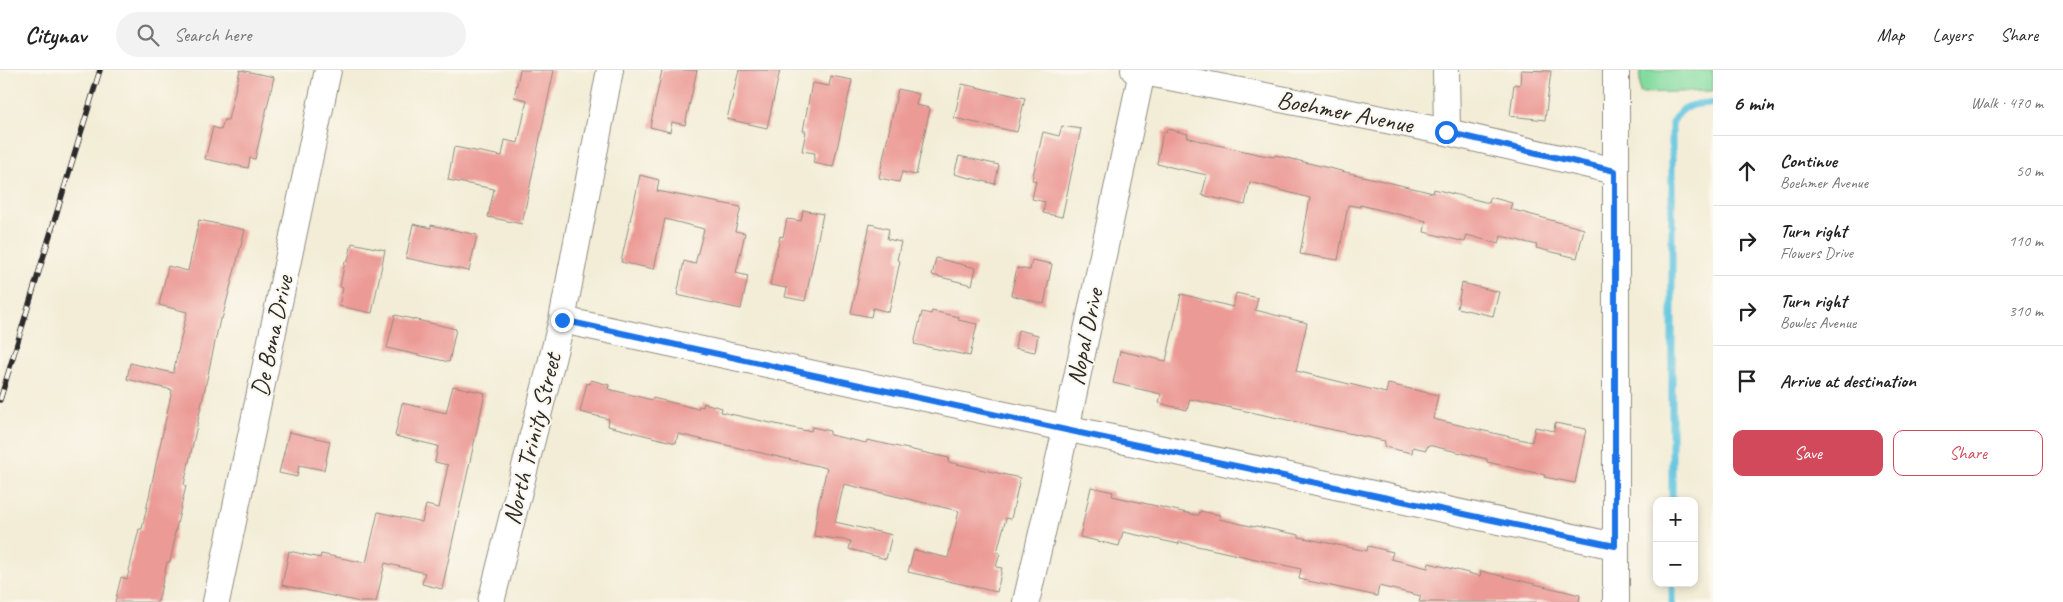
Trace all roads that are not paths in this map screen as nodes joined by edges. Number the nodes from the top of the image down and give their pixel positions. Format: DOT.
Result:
graph roads {
  1 [pos="328,70"];
  2 [pos="610,70"];
  3 [pos="1446,70"];
  4 [pos="1616,70"];
  5 [pos="1138,71"];
  6 [pos="1446,132"];
  7 [pos="1615,171"];
  8 [pos="562,320"];
  9 [pos="1066,430"];
  10 [pos="1615,546"];
  11 [pos="216,602"];
  12 [pos="491,602"];
  13 [pos="1026,602"];
  14 [pos="1616,602"];
  1 -- 11 [label="street, De Bona Drive"];
  2 -- 8 [label="street, North Trinity Street"];
  3 -- 6 [label="street"];
  4 -- 7 [label="street"];
  5 -- 6 [label="street, Boehmer Avenue"];
  5 -- 9 [label="street, Nopal Drive"];
  6 -- 7 [label="street, Boehmer Avenue"];
  7 -- 10 [label="street"];
  8 -- 9 [label="street"];
  8 -- 12 [label="street, North Trinity Street"];
  9 -- 10 [label="street"];
  9 -- 13 [label="street, Nopal Drive"];
  10 -- 14 [label="street"];
}
